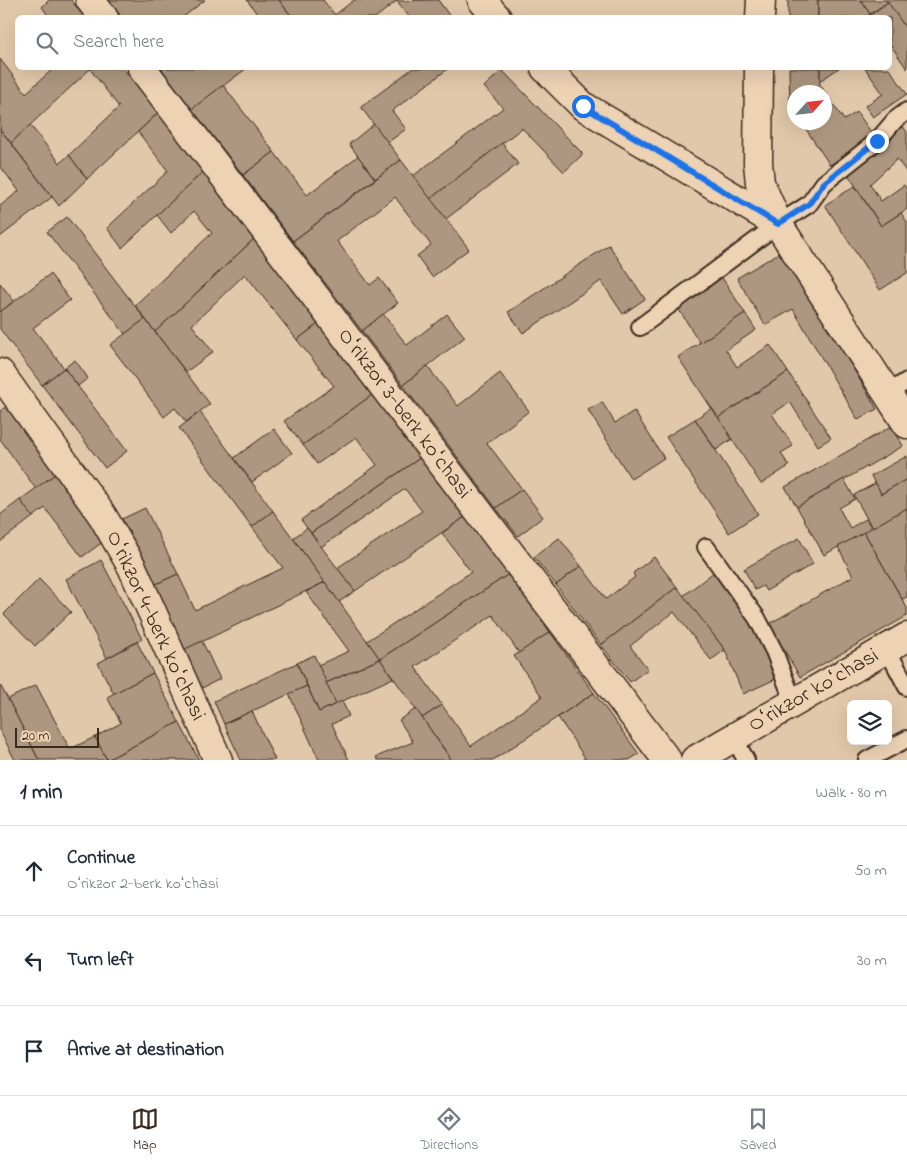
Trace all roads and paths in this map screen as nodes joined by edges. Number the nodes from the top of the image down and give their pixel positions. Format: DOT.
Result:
graph roads {
  1 [pos="90,0"];
  2 [pos="482,0"];
  3 [pos="761,0"];
  4 [pos="102,15"];
  5 [pos="494,15"];
  6 [pos="760,15"];
  7 [pos="144,70"];
  8 [pos="547,70"];
  9 [pos="759,70"];
  10 [pos="907,111"];
  11 [pos="778,224"];
  12 [pos="640,327"];
  13 [pos="0,373"];
  14 [pos="898,387"];
  15 [pos="907,424"];
  16 [pos="706,547"];
  17 [pos="897,643"];
  18 [pos="907,687"];
  19 [pos="794,703"];
  20 [pos="907,739"];
  21 [pos="740,749"];
  22 [pos="218,760"];
  23 [pos="667,760"];
  24 [pos="695,760"];
  25 [pos="867,760"];
  1 -- 4 [label="street"];
  2 -- 5 [label="street"];
  3 -- 6 [label="street"];
  7 -- 23 [label="street, Oʻrikzor 3-berk koʻchasi"];
  8 -- 11 [label="street"];
  9 -- 11 [label="street"];
  10 -- 11 [label="lane"];
  11 -- 12 [label="lane"];
  11 -- 14 [label="street"];
  13 -- 22 [label="street, Oʻrikzor 4-berk koʻchasi"];
  14 -- 15 [label="street"];
  16 -- 19 [label="lane"];
  17 -- 18 [label="lane"];
  17 -- 19 [label="street, Oʻrikzor koʻchasi"];
  19 -- 21 [label="street, Oʻrikzor koʻchasi"];
  20 -- 25 [label="lane"];
  21 -- 24 [label="street, Oʻrikzor koʻchasi"];
}
